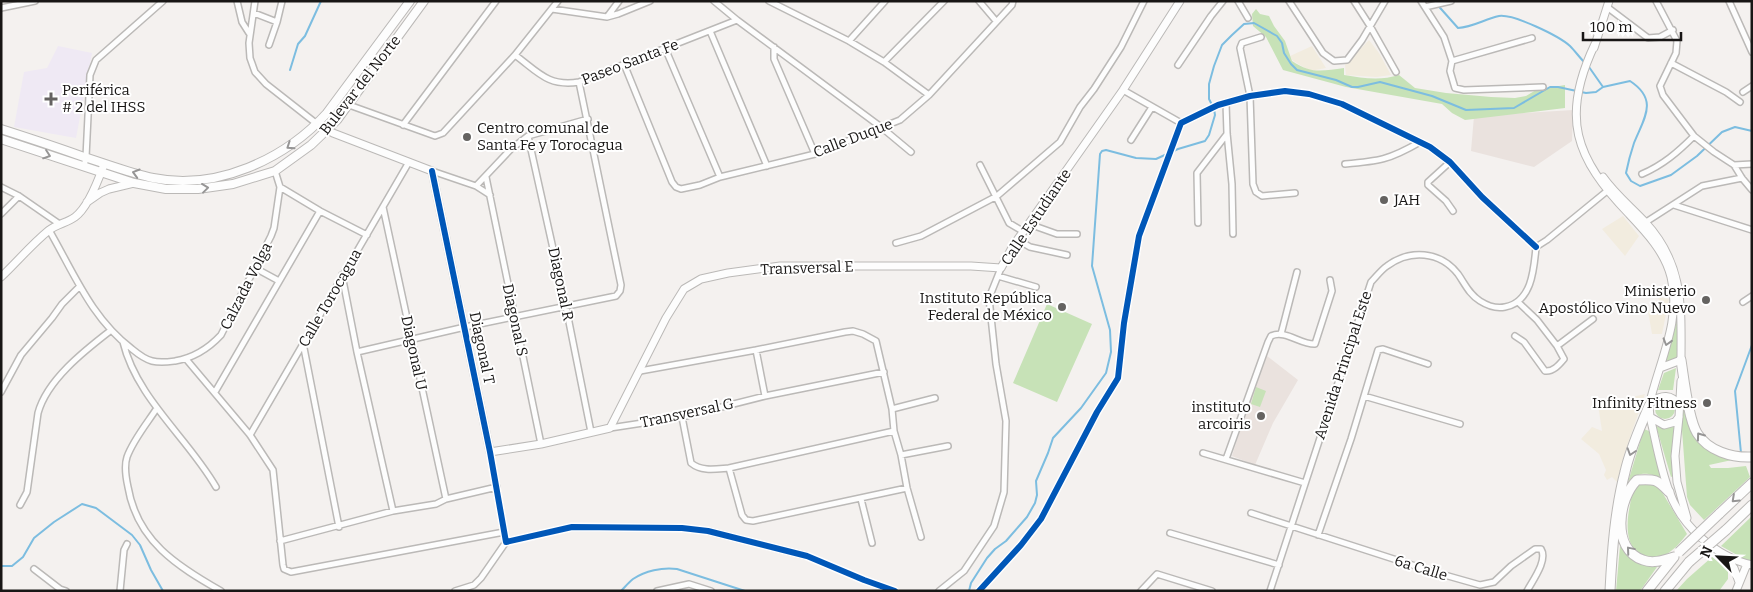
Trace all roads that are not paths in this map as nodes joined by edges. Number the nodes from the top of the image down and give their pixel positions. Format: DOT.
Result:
graph roads {
  1 [pos="35,1"];
  2 [pos="163,1"];
  3 [pos="237,1"];
  4 [pos="255,1"];
  5 [pos="282,1"];
  6 [pos="410,1"];
  7 [pos="424,1"];
  8 [pos="496,1"];
  9 [pos="558,1"];
  10 [pos="619,1"];
  11 [pos="650,1"];
  12 [pos="714,1"];
  13 [pos="770,1"];
  14 [pos="885,1"];
  15 [pos="944,1"];
  16 [pos="979,1"];
  17 [pos="1013,1"];
  18 [pos="1144,1"];
  19 [pos="1180,1"];
  20 [pos="1223,1"];
  21 [pos="1238,1"];
  22 [pos="1289,1"];
  23 [pos="1354,1"];
  24 [pos="1385,1"];
  25 [pos="1421,1"];
  26 [pos="1451,1"];
  27 [pos="1656,1"];
  28 [pos="1729,1"];
  29 [pos="1608,4"];
  30 [pos="1425,7"];
  31 [pos="1,8"];
  32 [pos="552,8"];
  33 [pos="254,13"];
  34 [pos="607,17"];
  35 [pos="1248,18"];
  36 [pos="737,20"];
  37 [pos="996,21"];
  38 [pos="278,22"];
  39 [pos="1370,26"];
  40 [pos="1673,30"];
  41 [pos="710,31"];
  42 [pos="249,34"];
  43 [pos="1261,37"];
  44 [pos="1532,38"];
  45 [pos="849,41"];
  46 [pos="269,45"];
  47 [pos="665,48"];
  48 [pos="774,48"];
  49 [pos="1752,52"];
  50 [pos="515,54"];
  51 [pos="1452,61"];
  52 [pos="884,62"];
  53 [pos="1672,63"];
  54 [pos="624,64"];
  55 [pos="1178,65"];
  56 [pos="1396,72"];
  57 [pos="579,82"];
  58 [pos="1752,86"];
  59 [pos="1543,87"];
  60 [pos="1123,90"];
  61 [pos="1743,92"];
  62 [pos="929,95"];
  63 [pos="1250,96"];
  64 [pos="1740,102"];
  65 [pos="1226,103"];
  66 [pos="1578,103"];
  67 [pos="349,105"];
  68 [pos="1152,107"];
  69 [pos="588,119"];
  70 [pos="1181,123"];
  71 [pos="317,124"];
  72 [pos="403,125"];
  73 [pos="881,127"];
  74 [pos="1,129"];
  75 [pos="328,130"];
  76 [pos="1227,133"];
  77 [pos="528,136"];
  78 [pos="1694,136"];
  79 [pos="1,139"];
  80 [pos="1131,140"];
  81 [pos="1420,142"];
  82 [pos="912,152"];
  83 [pos="815,154"];
  84 [pos="86,157"];
  85 [pos="409,162"];
  86 [pos="1450,162"];
  87 [pos="104,164"];
  88 [pos="1345,164"];
  89 [pos="1752,164"];
  90 [pos="980,165"];
  91 [pos="1734,165"];
  92 [pos="768,166"];
  93 [pos="84,167"];
  94 [pos="274,171"];
  95 [pos="432,171"];
  96 [pos="101,172"];
  97 [pos="1642,174"];
  98 [pos="486,177"];
  99 [pos="720,177"];
  100 [pos="1742,178"];
  101 [pos="134,183"];
  102 [pos="476,186"];
  103 [pos="1,187"];
  104 [pos="280,187"];
  105 [pos="1752,190"];
  106 [pos="1607,191"];
  107 [pos="1295,193"];
  108 [pos="19,196"];
  109 [pos="490,196"];
  110 [pos="996,196"];
  111 [pos="87,202"];
  112 [pos="1674,205"];
  113 [pos="383,206"];
  114 [pos="320,211"];
  115 [pos="1453,211"];
  116 [pos="1,214"];
  117 [pos="1646,222"];
  118 [pos="1198,223"];
  119 [pos="58,224"];
  120 [pos="1029,224"];
  121 [pos="49,230"];
  122 [pos="1752,230"];
  123 [pos="1024,232"];
  124 [pos="1077,234"];
  125 [pos="1233,234"];
  126 [pos="367,235"];
  127 [pos="1018,240"];
  128 [pos="896,243"];
  129 [pos="1536,247"];
  130 [pos="1067,255"];
  131 [pos="255,268"];
  132 [pos="1001,268"];
  133 [pos="1297,272"];
  134 [pos="342,275"];
  135 [pos="998,276"];
  136 [pos="1,277"];
  137 [pos="1330,280"];
  138 [pos="279,282"];
  139 [pos="80,286"];
  140 [pos="1036,287"];
  141 [pos="1752,296"];
  142 [pos="1518,302"];
  143 [pos="1742,302"];
  144 [pos="566,307"];
  145 [pos="515,317"];
  146 [pos="1593,319"];
  147 [pos="465,327"];
  148 [pos="110,331"];
  149 [pos="1281,334"];
  150 [pos="1515,336"];
  151 [pos="411,339"];
  152 [pos="123,342"];
  153 [pos="304,343"];
  154 [pos="1557,346"];
  155 [pos="756,350"];
  156 [pos="358,352"];
  157 [pos="186,359"];
  158 [pos="1681,360"];
  159 [pos="1428,364"];
  160 [pos="1660,368"];
  161 [pos="640,371"];
  162 [pos="884,372"];
  163 [pos="1,392"];
  164 [pos="215,392"];
  165 [pos="765,396"];
  166 [pos="1364,396"];
  167 [pos="935,398"];
  168 [pos="1649,404"];
  169 [pos="1680,406"];
  170 [pos="157,408"];
  171 [pos="892,409"];
  172 [pos="682,417"];
  173 [pos="1650,417"];
  174 [pos="1679,417"];
  175 [pos="1460,424"];
  176 [pos="610,428"];
  177 [pos="894,431"];
  178 [pos="591,432"];
  179 [pos="250,435"];
  180 [pos="541,444"];
  181 [pos="948,446"];
  182 [pos="490,452"];
  183 [pos="1203,453"];
  184 [pos="901,455"];
  185 [pos="1752,457"];
  186 [pos="1226,459"];
  187 [pos="729,468"];
  188 [pos="1305,483"];
  189 [pos="1752,483"];
  190 [pos="216,487"];
  191 [pos="497,487"];
  192 [pos="907,488"];
  193 [pos="1669,492"];
  194 [pos="446,499"];
  195 [pos="861,499"];
  196 [pos="20,506"];
  197 [pos="1752,507"];
  198 [pos="393,511"];
  199 [pos="1251,513"];
  200 [pos="1292,526"];
  201 [pos="1690,526"];
  202 [pos="339,527"];
  203 [pos="504,532"];
  204 [pos="1170,533"];
  205 [pos="1318,535"];
  206 [pos="921,537"];
  207 [pos="280,541"];
  208 [pos="506,542"];
  209 [pos="127,544"];
  210 [pos="872,544"];
  211 [pos="1676,554"];
  212 [pos="1725,555"];
  213 [pos="1280,565"];
  214 [pos="1749,565"];
  215 [pos="34,569"];
  216 [pos="1739,582"];
  217 [pos="62,590"];
  218 [pos="120,591"];
  219 [pos="221,591"];
  220 [pos="455,591"];
  221 [pos="657,591"];
  222 [pos="711,591"];
  223 [pos="895,591"];
  224 [pos="939,591"];
  225 [pos="979,591"];
  226 [pos="1141,591"];
  227 [pos="1212,591"];
  228 [pos="1270,591"];
  229 [pos="1527,591"];
  230 [pos="1610,591"];
  231 [pos="1647,591"];
  232 [pos="1665,591"];
  233 [pos="1736,591"];
  1 -- 31 [label="street"];
  2 -- 84 [label="street"];
  3 -- 42 [label="street"];
  4 -- 33 [label="street"];
  5 -- 38 [label="street"];
  6 -- 71 [label="main road, Bulevar del Norte"];
  7 -- 67 [label="main road, Bulevar del Norte"];
  8 -- 72 [label="street"];
  9 -- 32 [label="street"];
  10 -- 34 [label="street"];
  11 -- 34 [label="street"];
  12 -- 36 [label="street"];
  13 -- 45 [label="street"];
  14 -- 45 [label="street"];
  15 -- 52 [label="street"];
  16 -- 37 [label="street"];
  17 -- 37 [label="street, Calle Duque"];
  18 -- 110 [label="street"];
  19 -- 60 [label="street, Calle Estudiante"];
  20 -- 55 [label="street"];
  21 -- 35 [label="street"];
  22 -- 39 [label="street"];
  23 -- 39 [label="street"];
  24 -- 39 [label="street"];
  25 -- 30 [label="street"];
  26 -- 30 [label="street"];
  27 -- 40 [label="street"];
  28 -- 49 [label="street"];
  29 -- 40 [label="street"];
  29 -- 66 [label="street"];
  30 -- 51 [label="street"];
  32 -- 34 [label="street"];
  32 -- 50 [label="street"];
  33 -- 38 [label="street"];
  33 -- 42 [label="street"];
  36 -- 41 [label="street, Paseo Santa Fe"];
  36 -- 48 [label="street"];
  37 -- 62 [label="street, Calle Duque"];
  38 -- 46 [label="street"];
  39 -- 56 [label="street"];
  40 -- 53 [label="street"];
  41 -- 47 [label="street, Paseo Santa Fe"];
  41 -- 92 [label="street"];
  42 -- 71 [label="street"];
  43 -- 63 [label="street"];
  44 -- 51 [label="street"];
  45 -- 52 [label="street"];
  47 -- 54 [label="street, Paseo Santa Fe"];
  47 -- 99 [label="street"];
  48 -- 73 [label="street"];
  48 -- 83 [label="street"];
  50 -- 57 [label="street, Paseo Santa Fe"];
  50 -- 72 [label="street"];
  51 -- 59 [label="street"];
  52 -- 62 [label="street"];
  53 -- 64 [label="street"];
  53 -- 78 [label="street"];
  54 -- 57 [label="street, Paseo Santa Fe"];
  54 -- 99 [label="street, Calle Duque"];
  57 -- 69 [label="street"];
  58 -- 61 [label="street"];
  60 -- 68 [label="street"];
  60 -- 120 [label="street, Calle Estudiante"];
  62 -- 73 [label="street, Calle Duque"];
  63 -- 65 [label="street"];
  63 -- 81 [label="street"];
  63 -- 107 [label="street"];
  65 -- 70 [label="street"];
  65 -- 76 [label="street"];
  66 -- 106 [label="street"];
  66 -- 117 [label="street"];
  67 -- 72 [label="street"];
  67 -- 75 [label="main road, Bulevar del Norte"];
  68 -- 70 [label="street"];
  68 -- 80 [label="street"];
  69 -- 77 [label="street"];
  69 -- 144 [label="street"];
  70 -- 225 [label="street"];
  71 -- 75 [label="street"];
  71 -- 87 [label="main road, Bulevar del Norte, one-way"];
  73 -- 82 [label="street"];
  73 -- 83 [label="street, Calle Duque"];
  74 -- 84 [label="main road, Bulevar del Norte"];
  75 -- 85 [label="street"];
  75 -- 94 [label="main road, Bulevar del Norte"];
  76 -- 118 [label="street"];
  76 -- 125 [label="street"];
  77 -- 98 [label="street"];
  77 -- 144 [label="street, Diagonal R"];
  78 -- 91 [label="street"];
  78 -- 97 [label="street"];
  79 -- 93 [label="main road, Bulevar del Norte, one-way"];
  81 -- 86 [label="street"];
  81 -- 88 [label="street"];
  83 -- 92 [label="street, Calle Duque"];
  84 -- 87 [label="main road, Bulevar del Norte"];
  84 -- 93 [label="street"];
  85 -- 95 [label="street"];
  85 -- 113 [label="street, Calle Torocagua"];
  86 -- 115 [label="street"];
  86 -- 129 [label="street"];
  87 -- 96 [label="street"];
  89 -- 91 [label="street"];
  90 -- 110 [label="street"];
  91 -- 100 [label="street"];
  92 -- 99 [label="street, Calle Duque"];
  93 -- 96 [label="main road, Bulevar del Norte"];
  101 -- 94 [label="main road, Bulevar del Norte, one-way"];
  94 -- 104 [label="street, Calzada Volga"];
  95 -- 102 [label="street"];
  95 -- 147 [label="street, Diagonal T"];
  96 -- 101 [label="main road, Bulevar del Norte"];
  96 -- 111 [label="street"];
  98 -- 102 [label="street"];
  98 -- 109 [label="street, Diagonal S"];
  100 -- 105 [label="street"];
  100 -- 112 [label="street"];
  101 -- 111 [label="street"];
  102 -- 109 [label="street"];
  103 -- 108 [label="street"];
  104 -- 114 [label="street"];
  104 -- 131 [label="street, Calzada Volga"];
  106 -- 129 [label="street"];
  106 -- 160 [label="street, one-way"];
  108 -- 116 [label="street"];
  108 -- 119 [label="street"];
  109 -- 145 [label="street, Diagonal S"];
  110 -- 123 [label="street"];
  110 -- 128 [label="street"];
  111 -- 119 [label="street"];
  112 -- 117 [label="street"];
  112 -- 122 [label="street"];
  113 -- 126 [label="street, Calle Torocagua"];
  113 -- 151 [label="street, Diagonal U"];
  114 -- 126 [label="street"];
  114 -- 138 [label="street"];
  117 -- 158 [label="street"];
  119 -- 121 [label="street"];
  120 -- 123 [label="street, Calle Estudiante"];
  120 -- 124 [label="street"];
  121 -- 136 [label="street"];
  121 -- 139 [label="street, Calzada Volga"];
  123 -- 127 [label="street, Calle Estudiante"];
  126 -- 134 [label="street, Calle Torocagua"];
  127 -- 130 [label="street"];
  127 -- 132 [label="street, Calle Estudiante"];
  129 -- 142 [label="street"];
  131 -- 138 [label="street"];
  131 -- 157 [label="street, Calzada Volga"];
  132 -- 135 [label="street, Calle Estudiante"];
  132 -- 161 [label="street, Transversal E"];
  133 -- 149 [label="street"];
  134 -- 153 [label="street, Calle Torocagua"];
  134 -- 156 [label="street"];
  135 -- 140 [label="street"];
  135 -- 224 [label="street, Calle Estudiante"];
  137 -- 149 [label="street"];
  138 -- 164 [label="street"];
  139 -- 148 [label="street, Calzada Volga"];
  139 -- 163 [label="street"];
  141 -- 143 [label="street"];
  142 -- 154 [label="street"];
  142 -- 188 [label="street, Avenida Principal Este"];
  144 -- 145 [label="street"];
  144 -- 178 [label="street, Diagonal R"];
  145 -- 147 [label="street"];
  145 -- 180 [label="street, Diagonal S"];
  146 -- 154 [label="street"];
  147 -- 151 [label="street"];
  147 -- 182 [label="street, Diagonal T"];
  148 -- 152 [label="street, Calzada Volga"];
  148 -- 196 [label="street"];
  149 -- 186 [label="street"];
  150 -- 154 [label="street"];
  151 -- 156 [label="street"];
  151 -- 194 [label="street, Diagonal U"];
  152 -- 157 [label="street, Calzada Volga"];
  152 -- 170 [label="street"];
  153 -- 179 [label="street, Calle Torocagua"];
  153 -- 202 [label="street"];
  155 -- 161 [label="street"];
  155 -- 162 [label="street"];
  155 -- 165 [label="street"];
  156 -- 198 [label="street"];
  157 -- 164 [label="street"];
  158 -- 160 [label="street"];
  158 -- 169 [label="street"];
  185 -- 158 [label="highway, one-way"];
  159 -- 166 [label="street"];
  160 -- 168 [label="street"];
  161 -- 176 [label="street, Transversal E"];
  162 -- 165 [label="street, Transversal G"];
  162 -- 171 [label="street"];
  164 -- 179 [label="street"];
  165 -- 172 [label="street, Transversal G"];
  166 -- 175 [label="street"];
  166 -- 205 [label="street"];
  167 -- 171 [label="street"];
  168 -- 169 [label="street"];
  168 -- 173 [label="street"];
  168 -- 230 [label="highway, one-way"];
  169 -- 174 [label="street"];
  170 -- 190 [label="street"];
  170 -- 219 [label="street"];
  171 -- 177 [label="street"];
  172 -- 176 [label="street, Transversal G"];
  172 -- 187 [label="street"];
  173 -- 174 [label="street"];
  173 -- 193 [label="street"];
  174 -- 201 [label="street"];
  176 -- 178 [label="street, Transversal G"];
  177 -- 184 [label="street"];
  177 -- 187 [label="street"];
  178 -- 180 [label="street, Transversal G"];
  179 -- 207 [label="street"];
  180 -- 182 [label="street, Transversal G"];
  181 -- 184 [label="street"];
  182 -- 191 [label="street, Diagonal T"];
  183 -- 186 [label="street"];
  184 -- 192 [label="street"];
  186 -- 188 [label="street"];
  187 -- 195 [label="street"];
  188 -- 200 [label="street, Avenida Principal Este"];
  189 -- 211 [label="highway, one-way, bridge"];
  191 -- 194 [label="street"];
  191 -- 203 [label="street, Diagonal T"];
  192 -- 195 [label="street"];
  192 -- 206 [label="street"];
  193 -- 201 [label="street"];
  211 -- 193 [label="highway, one-way"];
  194 -- 198 [label="street"];
  195 -- 210 [label="street"];
  197 -- 232 [label="highway, bridge"];
  198 -- 202 [label="street"];
  199 -- 200 [label="street, 6a Calle"];
  200 -- 205 [label="street, 6a Calle"];
  200 -- 213 [label="street, Avenida Principal Este"];
  201 -- 212 [label="street"];
  202 -- 207 [label="street"];
  203 -- 207 [label="street"];
  203 -- 208 [label="street, Diagonal T"];
  204 -- 213 [label="street"];
  205 -- 229 [label="street, 6a Calle"];
  208 -- 220 [label="street"];
  208 -- 223 [label="street"];
  209 -- 218 [label="street"];
  211 -- 231 [label="highway"];
  212 -- 214 [label="street"];
  212 -- 216 [label="street"];
  213 -- 228 [label="street, Avenida Principal Este"];
  214 -- 216 [label="street"];
  215 -- 217 [label="street"];
  216 -- 233 [label="street"];
  221 -- 222 [label="street"];
  226 -- 227 [label="street"];
}
